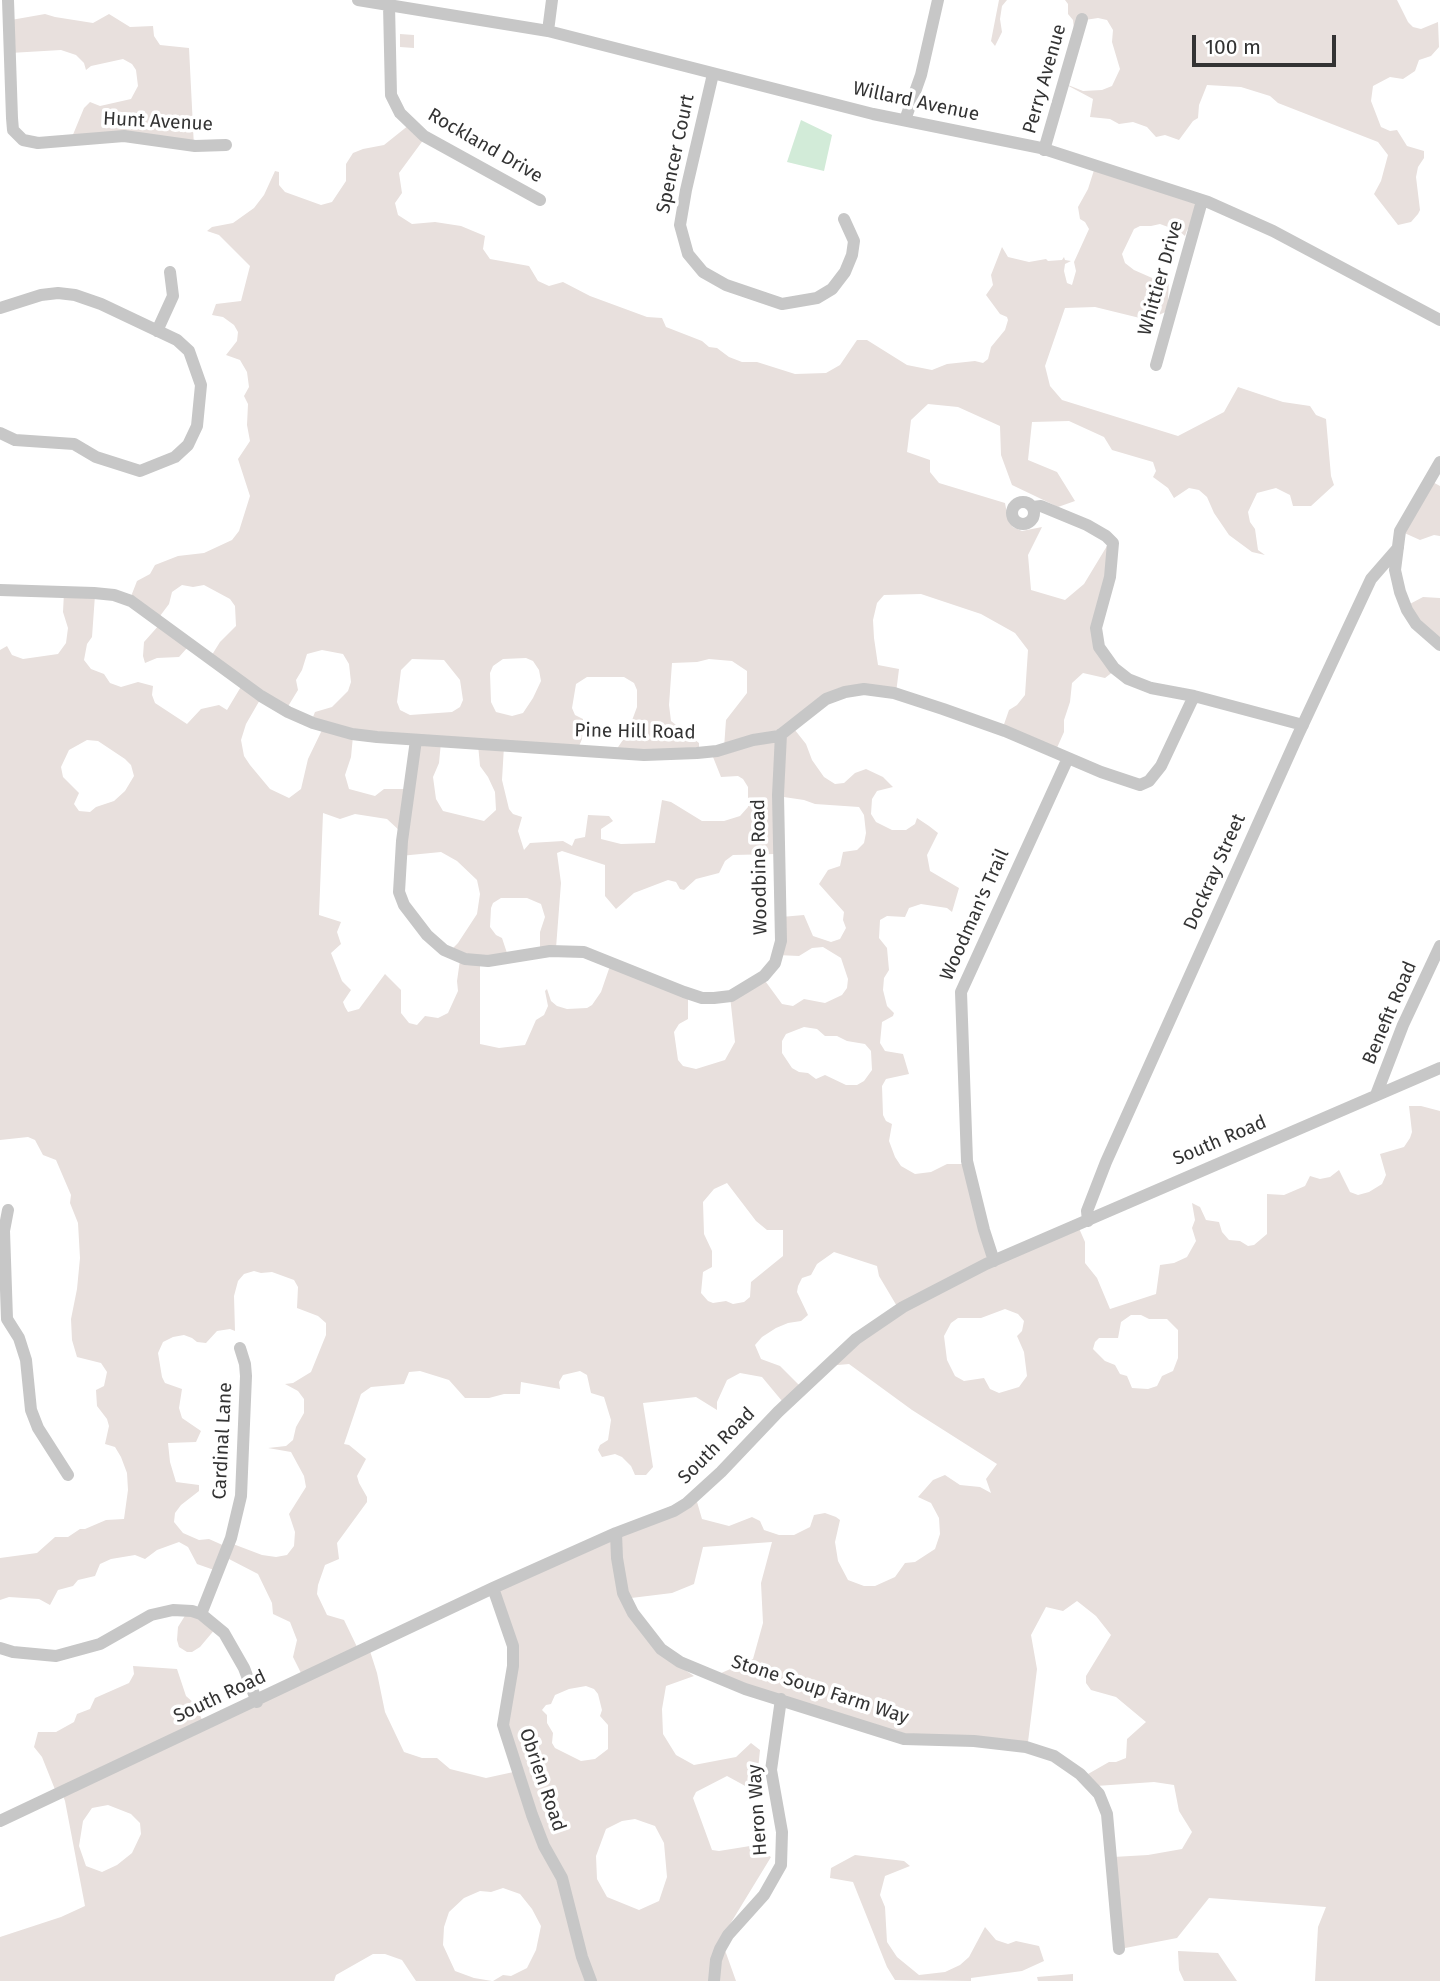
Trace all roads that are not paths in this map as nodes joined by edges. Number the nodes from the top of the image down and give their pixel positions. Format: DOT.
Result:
graph roads {
  1 [pos="8,0"];
  2 [pos="358,0"];
  3 [pos="552,0"];
  4 [pos="938,0"];
  5 [pos="388,5"];
  6 [pos="1082,19"];
  7 [pos="548,31"];
  8 [pos="713,74"];
  9 [pos="905,120"];
  10 [pos="226,145"];
  11 [pos="1044,150"];
  12 [pos="540,200"];
  13 [pos="1202,201"];
  14 [pos="844,219"];
  15 [pos="170,272"];
  16 [pos="0,308"];
  17 [pos="1440,320"];
  18 [pos="157,331"];
  19 [pos="1156,365"];
  20 [pos="0,433"];
  21 [pos="1440,463"];
  22 [pos="1032,508"];
  23 [pos="1398,548"];
  24 [pos="0,590"];
  25 [pos="1440,645"];
  26 [pos="1194,696"];
  27 [pos="1303,724"];
  28 [pos="781,734"];
  29 [pos="416,740"];
  30 [pos="1068,758"];
  31 [pos="1440,946"];
  32 [pos="1440,1068"];
  33 [pos="1376,1095"];
  34 [pos="8,1210"];
  35 [pos="1088,1221"];
  36 [pos="994,1261"];
  37 [pos="4,1320"];
  38 [pos="240,1348"];
  39 [pos="68,1475"];
  40 [pos="616,1533"];
  41 [pos="494,1588"];
  42 [pos="201,1614"];
  43 [pos="0,1648"];
  44 [pos="781,1699"];
  45 [pos="257,1702"];
  46 [pos="0,1821"];
  47 [pos="1119,1949"];
  48 [pos="591,1981"];
  49 [pos="714,1981"];
  1 -- 10 [label="street, Hunt Avenue"];
  2 -- 5 [label="street, Willard Avenue"];
  3 -- 7 [label="street"];
  4 -- 9 [label="street"];
  5 -- 7 [label="street, Willard Avenue"];
  5 -- 12 [label="street, Rockland Drive"];
  6 -- 11 [label="street, Perry Avenue"];
  7 -- 8 [label="street, Willard Avenue"];
  8 -- 9 [label="street, Willard Avenue"];
  8 -- 14 [label="street, Spencer Court"];
  9 -- 11 [label="street, Willard Avenue"];
  11 -- 13 [label="street, Willard Avenue"];
  13 -- 17 [label="street, Willard Avenue"];
  13 -- 19 [label="street, Whittier Drive"];
  15 -- 18 [label="street"];
  16 -- 18 [label="street"];
  18 -- 20 [label="street"];
  21 -- 23 [label="street"];
  22 -- 26 [label="street"];
  23 -- 25 [label="street"];
  23 -- 27 [label="street, Dockray Street"];
  24 -- 29 [label="street, Pine Hill Road"];
  26 -- 27 [label="street"];
  26 -- 30 [label="street, Pine Hill Road"];
  27 -- 35 [label="street, Dockray Street"];
  28 -- 29 [label="street, Pine Hill Road"];
  28 -- 29 [label="street, Woodbine Road"];
  28 -- 30 [label="street, Pine Hill Road"];
  30 -- 36 [label="street, Woodman's Trail"];
  31 -- 33 [label="street, Benefit Road"];
  32 -- 33 [label="street, South Road"];
  33 -- 35 [label="street, South Road"];
  34 -- 37 [label="street"];
  35 -- 36 [label="street, South Road"];
  36 -- 40 [label="street, South Road"];
  37 -- 39 [label="street"];
  38 -- 42 [label="street, Cardinal Lane"];
  40 -- 41 [label="street, South Road"];
  40 -- 44 [label="street, Stone Soup Farm Way"];
  41 -- 45 [label="street, South Road"];
  41 -- 48 [label="street, Obrien Road"];
  42 -- 43 [label="street"];
  42 -- 45 [label="street"];
  44 -- 47 [label="street, Stone Soup Farm Way"];
  44 -- 49 [label="street, Heron Way"];
  45 -- 46 [label="street, South Road"];
}
